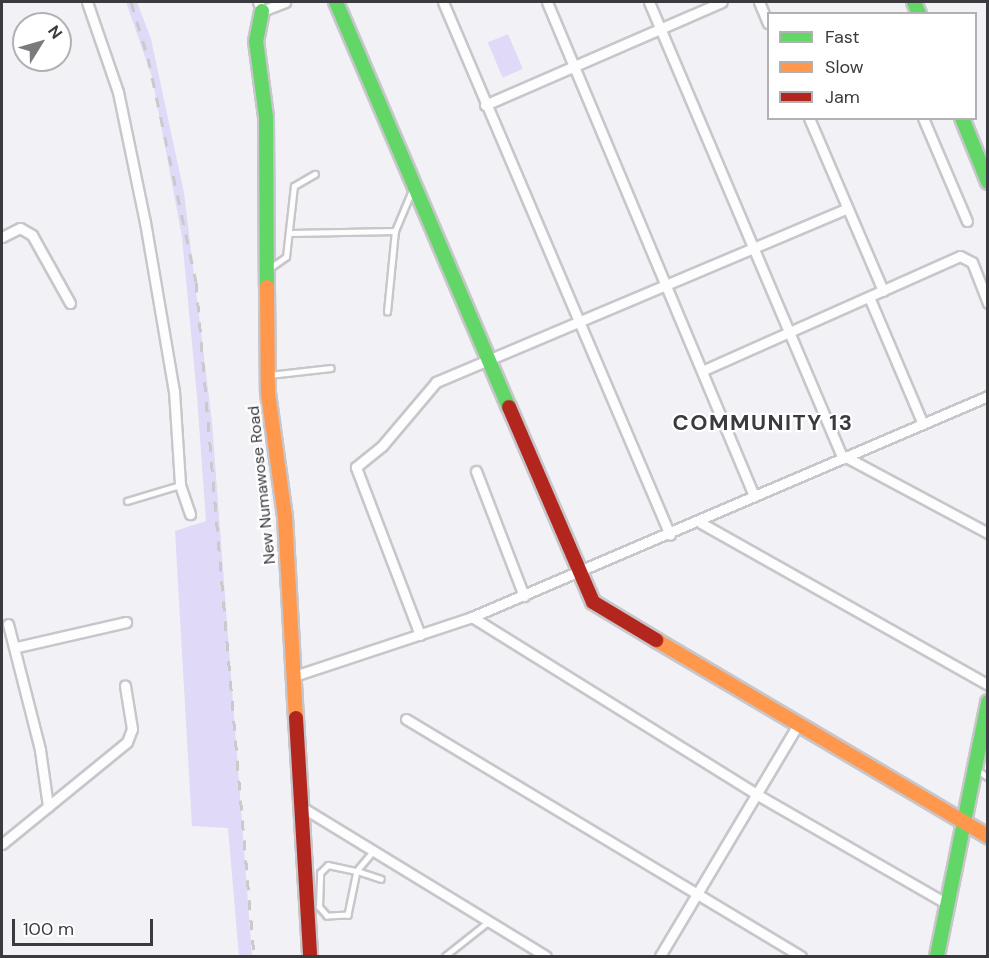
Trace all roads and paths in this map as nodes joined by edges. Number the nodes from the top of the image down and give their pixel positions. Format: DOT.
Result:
graph roads {
  1 [pos="87,2"];
  2 [pos="285,2"];
  3 [pos="336,2"];
  4 [pos="443,2"];
  5 [pos="547,2"];
  6 [pos="649,2"];
  7 [pos="722,2"];
  8 [pos="759,2"];
  9 [pos="260,6"];
  10 [pos="767,21"];
  11 [pos="660,28"];
  12 [pos="574,66"];
  13 [pos="485,105"];
  14 [pos="810,120"];
  15 [pos="924,120"];
  16 [pos="963,120"];
  17 [pos="315,174"];
  18 [pos="987,182"];
  19 [pos="414,183"];
  20 [pos="846,209"];
  21 [pos="967,221"];
  22 [pos="395,231"];
  23 [pos="291,233"];
  24 [pos="2,237"];
  25 [pos="754,248"];
  26 [pos="268,269"];
  27 [pos="665,285"];
  28 [pos="883,291"];
  29 [pos="869,297"];
  30 [pos="70,303"];
  31 [pos="987,303"];
  32 [pos="387,312"];
  33 [pos="577,322"];
  34 [pos="790,330"];
  35 [pos="491,361"];
  36 [pos="331,368"];
  37 [pos="704,370"];
  38 [pos="269,375"];
  39 [pos="987,396"];
  40 [pos="923,424"];
  41 [pos="844,458"];
  42 [pos="476,471"];
  43 [pos="180,485"];
  44 [pos="754,496"];
  45 [pos="127,501"];
  46 [pos="190,513"];
  47 [pos="701,523"];
  48 [pos="987,533"];
  49 [pos="670,535"];
  50 [pos="580,573"];
  51 [pos="524,596"];
  52 [pos="472,617"];
  53 [pos="126,622"];
  54 [pos="8,624"];
  55 [pos="420,636"];
  56 [pos="16,648"];
  57 [pos="294,676"];
  58 [pos="987,685"];
  59 [pos="124,686"];
  60 [pos="987,702"];
  61 [pos="406,719"];
  62 [pos="797,726"];
  63 [pos="974,767"];
  64 [pos="987,777"];
  65 [pos="756,794"];
  66 [pos="48,806"];
  67 [pos="300,806"];
  68 [pos="963,821"];
  69 [pos="987,836"];
  70 [pos="2,844"];
  71 [pos="375,849"];
  72 [pos="303,870"];
  73 [pos="357,871"];
  74 [pos="320,873"];
  75 [pos="381,879"];
  76 [pos="698,891"];
  77 [pos="947,904"];
  78 [pos="488,922"];
  79 [pos="310,957"];
  80 [pos="445,957"];
  81 [pos="546,957"];
  82 [pos="660,957"];
  83 [pos="801,957"];
  84 [pos="937,957"];
  1 -- 43 [label="street"];
  2 -- 9 [label="street"];
  3 -- 19 [label="street"];
  4 -- 13 [label="street"];
  5 -- 12 [label="street"];
  6 -- 11 [label="street"];
  7 -- 11 [label="street"];
  8 -- 10 [label="street"];
  9 -- 26 [label="street, New Numawose Road"];
  11 -- 12 [label="street"];
  11 -- 25 [label="street"];
  12 -- 13 [label="street"];
  12 -- 27 [label="street"];
  13 -- 33 [label="street"];
  14 -- 20 [label="street"];
  15 -- 21 [label="street"];
  16 -- 18 [label="street"];
  17 -- 23 [label="lane"];
  19 -- 22 [label="lane"];
  19 -- 35 [label="street"];
  20 -- 25 [label="street"];
  20 -- 28 [label="street"];
  22 -- 23 [label="lane"];
  22 -- 32 [label="lane"];
  23 -- 26 [label="lane"];
  24 -- 30 [label="street"];
  25 -- 27 [label="street"];
  25 -- 34 [label="street"];
  26 -- 38 [label="street, New Numawose Road"];
  27 -- 33 [label="street"];
  27 -- 37 [label="street"];
  28 -- 29 [label="street"];
  28 -- 31 [label="street"];
  29 -- 34 [label="street"];
  29 -- 40 [label="street"];
  33 -- 35 [label="street"];
  33 -- 49 [label="street"];
  34 -- 37 [label="street"];
  34 -- 41 [label="street"];
  35 -- 50 [label="street"];
  35 -- 55 [label="street"];
  36 -- 38 [label="lane"];
  37 -- 44 [label="street"];
  38 -- 57 [label="street, New Numawose Road"];
  39 -- 40 [label="street"];
  40 -- 41 [label="street"];
  41 -- 44 [label="street"];
  41 -- 48 [label="street"];
  42 -- 51 [label="street"];
  43 -- 45 [label="lane"];
  43 -- 46 [label="street"];
  44 -- 47 [label="street"];
  47 -- 49 [label="street"];
  47 -- 58 [label="street"];
  49 -- 50 [label="street"];
  50 -- 51 [label="street"];
  50 -- 62 [label="street"];
  51 -- 52 [label="street"];
  52 -- 55 [label="street"];
  52 -- 65 [label="street"];
  53 -- 56 [label="street"];
  54 -- 56 [label="street"];
  55 -- 57 [label="street"];
  56 -- 66 [label="street"];
  57 -- 67 [label="street, New Numawose Road"];
  59 -- 66 [label="street"];
  60 -- 63 [label="street"];
  61 -- 76 [label="street"];
  62 -- 65 [label="street"];
  62 -- 68 [label="street"];
  63 -- 64 [label="lane"];
  63 -- 68 [label="street"];
  65 -- 76 [label="street"];
  65 -- 77 [label="street"];
  66 -- 70 [label="street"];
  67 -- 71 [label="street"];
  67 -- 72 [label="street, New Numawose Road"];
  68 -- 69 [label="street"];
  68 -- 77 [label="street"];
  71 -- 73 [label="lane"];
  71 -- 78 [label="street"];
  72 -- 74 [label="lane"];
  72 -- 79 [label="street, New Numawose Road"];
  73 -- 74 [label="lane"];
  73 -- 74 [label="lane"];
  73 -- 75 [label="lane"];
  76 -- 82 [label="street"];
  76 -- 83 [label="street"];
  77 -- 84 [label="street"];
  78 -- 80 [label="lane"];
  78 -- 81 [label="street"];
}
